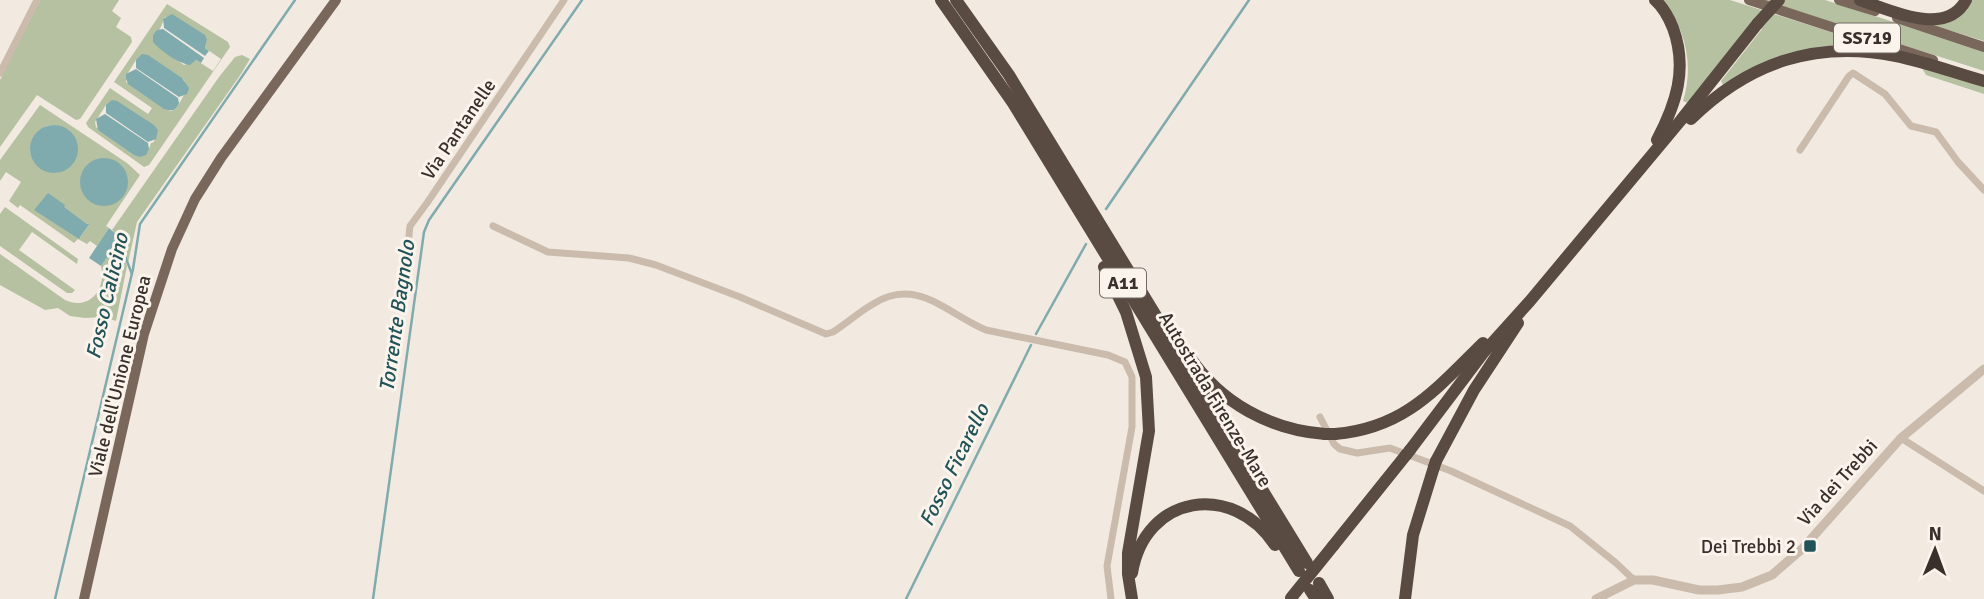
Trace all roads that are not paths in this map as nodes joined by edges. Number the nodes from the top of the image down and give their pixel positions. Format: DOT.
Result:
graph roads {
  1 [pos="37,0"];
  2 [pos="336,0"];
  3 [pos="564,0"];
  4 [pos="941,0"];
  5 [pos="956,0"];
  6 [pos="1655,0"];
  7 [pos="1749,0"];
  8 [pos="1780,0"];
  9 [pos="1839,0"];
  10 [pos="1860,0"];
  11 [pos="1966,0"];
  12 [pos="1984,47"];
  13 [pos="0,74"];
  14 [pos="1984,80"];
  15 [pos="1800,150"];
  16 [pos="1643,165"];
  17 [pos="1984,190"];
  18 [pos="1078,210"];
  19 [pos="493,226"];
  20 [pos="404,284"];
  21 [pos="1138,284"];
  22 [pos="1530,301"];
  23 [pos="1984,369"];
  24 [pos="1979,376"];
  25 [pos="1320,417"];
  26 [pos="1901,438"];
  27 [pos="1984,491"];
  28 [pos="1300,570"];
  29 [pos="1634,580"];
  30 [pos="1312,593"];
  31 [pos="1132,598"];
  32 [pos="1291,598"];
  33 [pos="84,599"];
  34 [pos="1111,599"];
  35 [pos="1328,599"];
  36 [pos="1405,599"];
  37 [pos="1596,599"];
  1 -- 13 [label="street"];
  2 -- 33 [label="main road, Viale dell'Unione Europea"];
  3 -- 20 [label="street, Via Pantanelle"];
  4 -- 18 [label="highway, Autostrada Firenze-Mare / A11"];
  5 -- 21 [label="highway, Autostrada Firenze-Mare / A11"];
  6 -- 16 [label="highway"];
  7 -- 14 [label="main road, SS719"];
  8 -- 16 [label="highway, bridge"];
  9 -- 12 [label="main road, SS719"];
  10 -- 11 [label="highway"];
  14 -- 16 [label="highway"];
  15 -- 17 [label="street"];
  16 -- 22 [label="highway"];
  18 -- 28 [label="highway, Autostrada Firenze-Mare / A11"];
  18 -- 31 [label="highway"];
  19 -- 34 [label="street"];
  21 -- 22 [label="highway"];
  21 -- 28 [label="highway, Autostrada Firenze-Mare / A11"];
  22 -- 32 [label="highway, bridge"];
  22 -- 36 [label="highway"];
  23 -- 24 [label="street, Via dei Trebbi"];
  24 -- 26 [label="street, Via dei Trebbi"];
  25 -- 29 [label="street"];
  26 -- 27 [label="street"];
  26 -- 29 [label="street, Via dei Trebbi"];
  28 -- 31 [label="highway"];
  29 -- 37 [label="street"];
  30 -- 35 [label="highway"];
}
